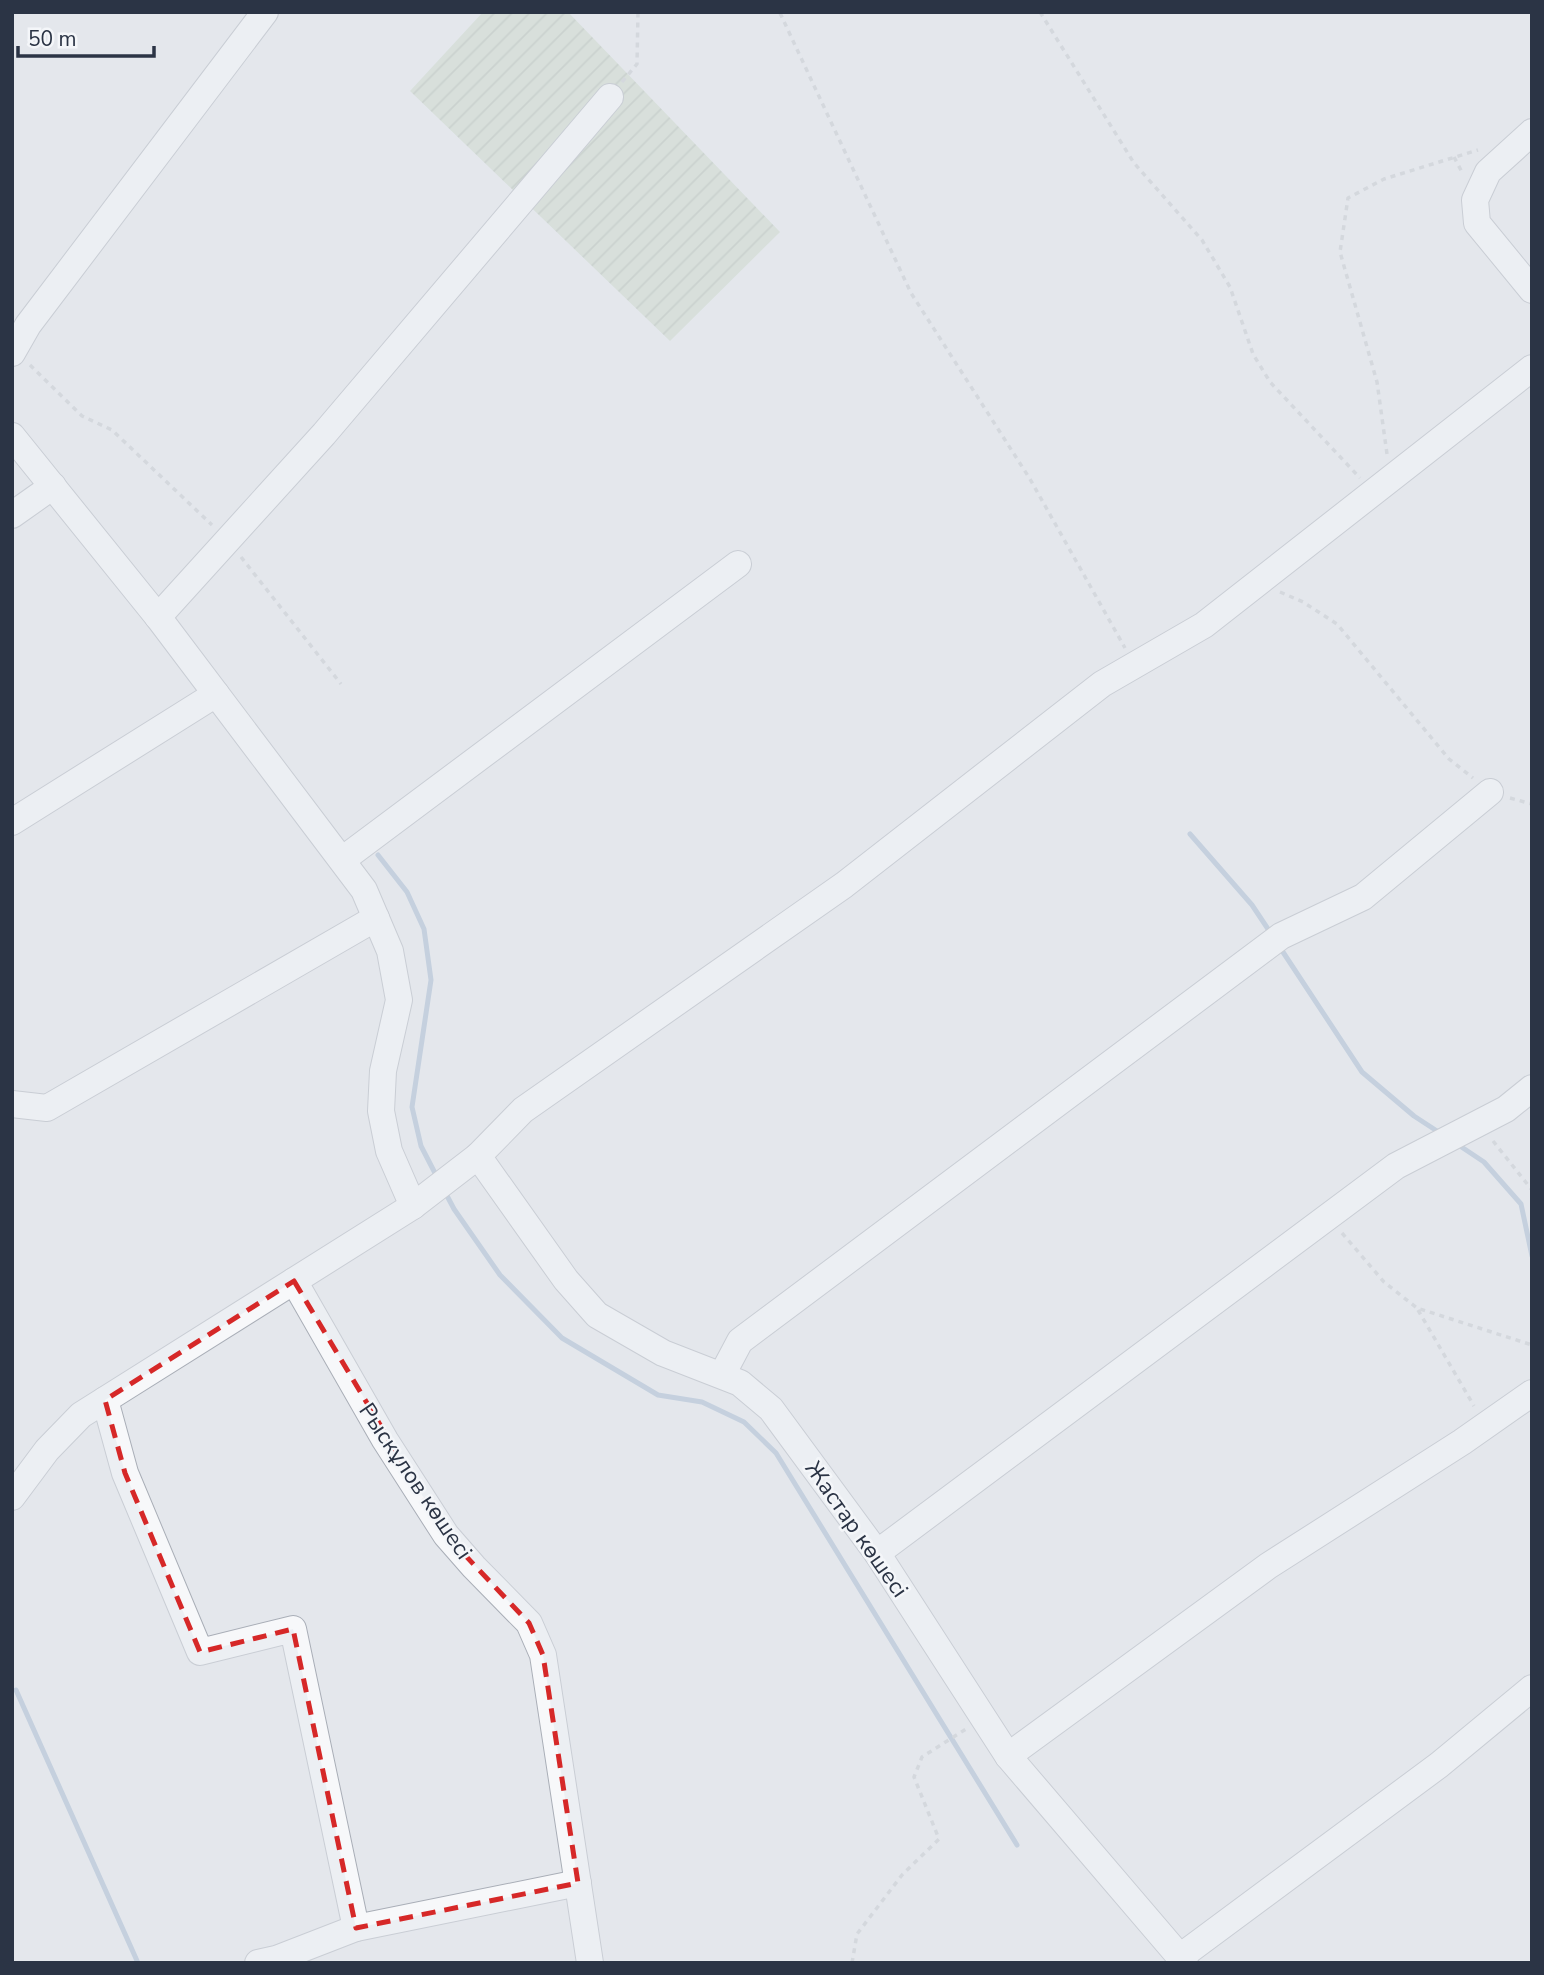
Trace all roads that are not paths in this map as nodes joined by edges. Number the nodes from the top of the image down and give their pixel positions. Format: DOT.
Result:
graph roads {
  1 [pos="265,12"];
  2 [pos="610,97"];
  3 [pos="1532,132"];
  4 [pos="1532,290"];
  5 [pos="13,352"];
  6 [pos="1532,368"];
  7 [pos="12,436"];
  8 [pos="52,486"];
  9 [pos="12,515"];
  10 [pos="738,564"];
  11 [pos="158,617"];
  12 [pos="216,694"];
  13 [pos="1490,792"];
  14 [pos="12,822"];
  15 [pos="342,860"];
  16 [pos="376,918"];
  17 [pos="1532,1088"];
  18 [pos="12,1104"];
  19 [pos="478,1156"];
  20 [pos="413,1206"];
  21 [pos="294,1281"];
  22 [pos="722,1375"];
  23 [pos="1532,1393"];
  24 [pos="105,1400"];
  25 [pos="12,1497"];
  26 [pos="877,1553"];
  27 [pos="1532,1688"];
  28 [pos="1008,1756"];
  29 [pos="578,1883"];
  30 [pos="356,1927"];
  31 [pos="1183,1960"];
  32 [pos="258,1963"];
  33 [pos="590,1963"];
  1 -- 5 [label="street"];
  2 -- 11 [label="street"];
  3 -- 4 [label="street"];
  6 -- 19 [label="street"];
  7 -- 8 [label="street"];
  8 -- 9 [label="street"];
  8 -- 11 [label="street"];
  10 -- 15 [label="street"];
  11 -- 12 [label="street"];
  12 -- 14 [label="street"];
  12 -- 15 [label="street"];
  13 -- 22 [label="street"];
  15 -- 16 [label="street"];
  16 -- 18 [label="street"];
  16 -- 20 [label="street"];
  17 -- 26 [label="street"];
  19 -- 20 [label="street"];
  19 -- 22 [label="street, Жастар көшесі"];
  20 -- 21 [label="street"];
  21 -- 24 [label="street"];
  21 -- 29 [label="street, Рыскұлов көшесі"];
  22 -- 26 [label="street, Жастар көшесі"];
  23 -- 28 [label="street"];
  24 -- 25 [label="street"];
  24 -- 30 [label="street"];
  26 -- 28 [label="street, Жастар көшесі"];
  27 -- 31 [label="street"];
  28 -- 31 [label="street, Жастар көшесі"];
  29 -- 30 [label="street"];
  29 -- 33 [label="street, Рыскұлов көшесі"];
  30 -- 32 [label="street"];
}
